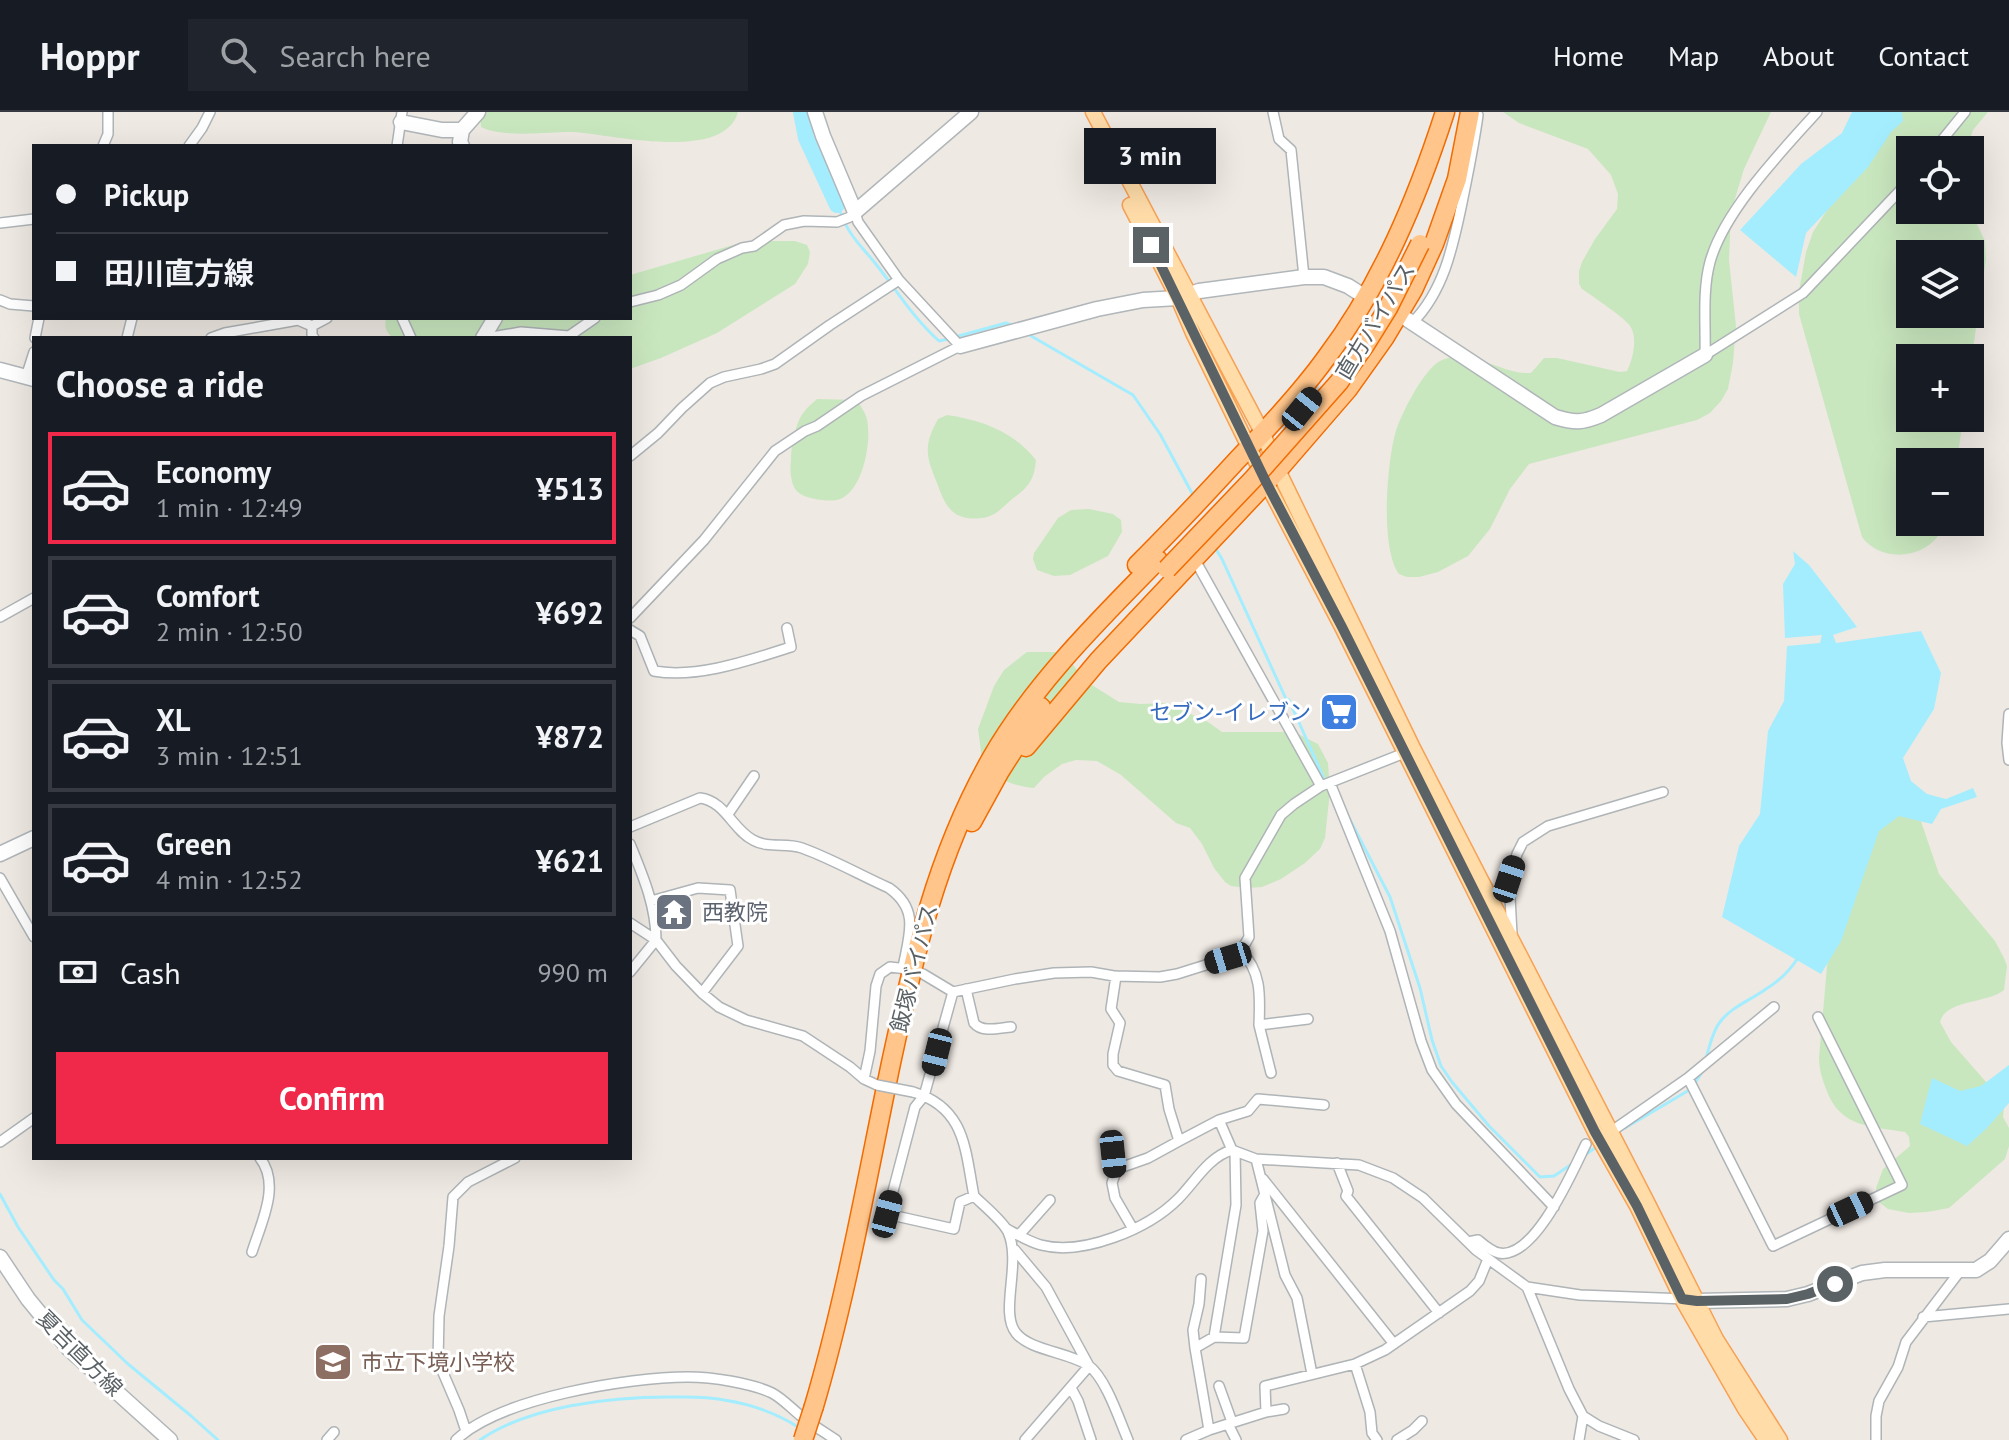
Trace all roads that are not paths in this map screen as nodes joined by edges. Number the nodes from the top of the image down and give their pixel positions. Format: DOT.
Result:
graph roads {
  1 [pos="108,112"];
  2 [pos="210,112"];
  3 [pos="478,112"];
  4 [pos="815,112"];
  5 [pos="971,112"];
  6 [pos="1083,112"];
  7 [pos="1093,112"];
  8 [pos="1273,112"];
  9 [pos="1445,112"];
  10 [pos="1454,112"];
  11 [pos="1467,112"];
  12 [pos="1478,112"];
  13 [pos="1817,112"];
  14 [pos="1965,112"];
  15 [pos="401,117"];
  16 [pos="462,130"];
  17 [pos="1945,136"];
  18 [pos="104,144"];
  19 [pos="190,144"];
  20 [pos="397,144"];
  21 [pos="461,144"];
  22 [pos="1896,195"];
  23 [pos="855,212"];
  24 [pos="32,219"];
  25 [pos="0,223"];
  26 [pos="1414,243"];
  27 [pos="1304,277"];
  28 [pos="899,280"];
  29 [pos="1359,293"];
  30 [pos="1183,296"];
  31 [pos="0,300"];
  32 [pos="632,302"];
  33 [pos="32,306"];
  34 [pos="323,320"];
  35 [pos="592,320"];
  36 [pos="1410,322"];
  37 [pos="312,326"];
  38 [pos="250,334"];
  39 [pos="217,336"];
  40 [pos="313,336"];
  41 [pos="496,336"];
  42 [pos="569,336"];
  43 [pos="569,336"];
  44 [pos="960,346"];
  45 [pos="1705,355"];
  46 [pos="0,370"];
  47 [pos="30,378"];
  48 [pos="1256,441"];
  49 [pos="632,454"];
  50 [pos="1272,476"];
  51 [pos="1195,560"];
  52 [pos="1162,564"];
  53 [pos="32,599"];
  54 [pos="632,616"];
  55 [pos="0,617"];
  56 [pos="787,628"];
  57 [pos="632,631"];
  58 [pos="2009,714"];
  59 [pos="1410,752"];
  60 [pos="991,757"];
  61 [pos="2009,760"];
  62 [pos="754,776"];
  63 [pos="993,785"];
  64 [pos="1325,785"];
  65 [pos="1663,792"];
  66 [pos="728,814"];
  67 [pos="632,826"];
  68 [pos="32,839"];
  69 [pos="632,849"];
  70 [pos="0,854"];
  71 [pos="0,878"];
  72 [pos="651,901"];
  73 [pos="632,924"];
  74 [pos="32,934"];
  75 [pos="656,940"];
  76 [pos="1513,941"];
  77 [pos="1241,951"];
  78 [pos="632,970"];
  79 [pos="912,970"];
  80 [pos="1116,976"];
  81 [pos="966,989"];
  82 [pos="953,992"];
  83 [pos="702,993"];
  84 [pos="1774,1007"];
  85 [pos="1818,1017"];
  86 [pos="1308,1019"];
  87 [pos="1259,1025"];
  88 [pos="1011,1027"];
  89 [pos="1271,1073"];
  90 [pos="1688,1078"];
  91 [pos="864,1079"];
  92 [pos="924,1096"];
  93 [pos="1324,1105"];
  94 [pos="32,1119"];
  95 [pos="1219,1120"];
  96 [pos="1111,1137"];
  97 [pos="1599,1138"];
  98 [pos="1179,1141"];
  99 [pos="0,1142"];
  100 [pos="1233,1150"];
  101 [pos="1256,1159"];
  102 [pos="261,1160"];
  103 [pos="511,1160"];
  104 [pos="1337,1163"];
  105 [pos="1114,1170"];
  106 [pos="1261,1177"];
  107 [pos="1265,1194"];
  108 [pos="974,1196"];
  109 [pos="1050,1200"];
  110 [pos="1554,1207"];
  111 [pos="1007,1229"];
  112 [pos="1133,1229"];
  113 [pos="1019,1235"];
  114 [pos="2009,1239"];
  115 [pos="1468,1242"];
  116 [pos="1012,1247"];
  117 [pos="252,1252"];
  118 [pos="0,1257"];
  119 [pos="1488,1259"];
  120 [pos="1960,1271"];
  121 [pos="1201,1279"];
  122 [pos="1527,1287"];
  123 [pos="1689,1300"];
  124 [pos="2009,1309"];
  125 [pos="1439,1313"];
  126 [pos="1923,1317"];
  127 [pos="1214,1337"];
  128 [pos="1394,1344"];
  129 [pos="1195,1348"];
  130 [pos="1355,1364"];
  131 [pos="1089,1366"];
  132 [pos="1312,1374"];
  133 [pos="1219,1386"];
  134 [pos="1071,1388"];
  135 [pos="1284,1409"];
  136 [pos="818,1410"];
  137 [pos="1266,1412"];
  138 [pos="1583,1416"];
  139 [pos="1422,1421"];
  140 [pos="1230,1423"];
  141 [pos="1209,1430"];
  142 [pos="466,1431"];
  143 [pos="170,1440"];
  144 [pos="456,1440"];
  145 [pos="803,1440"];
  146 [pos="812,1440"];
  147 [pos="836,1440"];
  148 [pos="1025,1440"];
  149 [pos="1091,1440"];
  150 [pos="1128,1440"];
  151 [pos="1186,1440"];
  152 [pos="1236,1440"];
  153 [pos="1377,1440"];
  154 [pos="1397,1440"];
  155 [pos="1579,1440"];
  156 [pos="1634,1440"];
  157 [pos="1766,1440"];
  158 [pos="1780,1440"];
  159 [pos="1876,1440"];
  1 -- 18 [label="street"];
  2 -- 19 [label="street"];
  3 -- 16 [label="street"];
  4 -- 23 [label="street"];
  5 -- 23 [label="street"];
  6 -- 30 [label="main road"];
  7 -- 30 [label="main road"];
  8 -- 27 [label="street"];
  9 -- 48 [label="highway"];
  10 -- 26 [label="highway, 直方バイパス"];
  11 -- 26 [label="highway, 直方バイパス"];
  11 -- 50 [label="highway"];
  12 -- 36 [label="street"];
  13 -- 45 [label="street"];
  14 -- 17 [label="street"];
  15 -- 16 [label="street"];
  15 -- 20 [label="street"];
  16 -- 21 [label="street"];
  22 -- 45 [label="street"];
  23 -- 28 [label="street"];
  23 -- 32 [label="street"];
  24 -- 25 [label="street"];
  26 -- 52 [label="highway, 直方バイパス, bridge"];
  27 -- 29 [label="street"];
  27 -- 30 [label="street"];
  28 -- 44 [label="street"];
  28 -- 49 [label="street"];
  30 -- 44 [label="street"];
  30 -- 48 [label="main road"];
  31 -- 33 [label="street"];
  34 -- 37 [label="street"];
  35 -- 43 [label="street"];
  36 -- 45 [label="street"];
  37 -- 38 [label="street"];
  37 -- 40 [label="street"];
  38 -- 39 [label="street"];
  41 -- 42 [label="street"];
  44 -- 54 [label="street"];
  46 -- 47 [label="street"];
  48 -- 50 [label="main road"];
  48 -- 60 [label="highway"];
  50 -- 51 [label="highway"];
  50 -- 59 [label="main road"];
  51 -- 63 [label="highway"];
  51 -- 64 [label="street"];
  52 -- 60 [label="highway, 飯塚バイパス"];
  52 -- 63 [label="highway"];
  53 -- 55 [label="street"];
  56 -- 57 [label="street"];
  58 -- 61 [label="street"];
  59 -- 64 [label="street"];
  59 -- 76 [label="main road"];
  59 -- 97 [label="main road"];
  60 -- 79 [label="highway, 飯塚バイパス"];
  62 -- 66 [label="street"];
  63 -- 79 [label="highway"];
  64 -- 77 [label="street"];
  64 -- 110 [label="street"];
  65 -- 76 [label="street"];
  66 -- 67 [label="street"];
  66 -- 79 [label="street"];
  68 -- 70 [label="street"];
  69 -- 72 [label="street"];
  71 -- 74 [label="street"];
  72 -- 75 [label="street"];
  72 -- 83 [label="street"];
  73 -- 75 [label="street"];
  75 -- 78 [label="street"];
  75 -- 83 [label="street"];
  76 -- 97 [label="main road"];
  77 -- 80 [label="street"];
  77 -- 87 [label="street"];
  79 -- 82 [label="street"];
  79 -- 91 [label="street"];
  79 -- 136 [label="highway"];
  80 -- 81 [label="street"];
  80 -- 98 [label="street"];
  81 -- 82 [label="street"];
  81 -- 88 [label="street"];
  82 -- 92 [label="street"];
  83 -- 91 [label="street"];
  84 -- 90 [label="street"];
  85 -- 90 [label="street"];
  86 -- 87 [label="street"];
  87 -- 89 [label="street"];
  90 -- 97 [label="street"];
  91 -- 92 [label="street, bridge"];
  92 -- 108 [label="street"];
  92 -- 108 [label="street"];
  93 -- 95 [label="street"];
  94 -- 99 [label="street"];
  95 -- 98 [label="street"];
  95 -- 100 [label="street"];
  96 -- 105 [label="street"];
  97 -- 110 [label="street"];
  97 -- 123 [label="main road"];
  98 -- 105 [label="street"];
  100 -- 101 [label="street"];
  100 -- 112 [label="street"];
  100 -- 127 [label="street"];
  101 -- 104 [label="street"];
  101 -- 106 [label="street"];
  102 -- 117 [label="street"];
  103 -- 142 [label="street"];
  104 -- 115 [label="street"];
  104 -- 125 [label="street"];
  105 -- 112 [label="street"];
  106 -- 107 [label="street"];
  106 -- 128 [label="street"];
  107 -- 127 [label="street"];
  107 -- 132 [label="street"];
  108 -- 111 [label="street"];
  109 -- 113 [label="street"];
  110 -- 115 [label="street"];
  111 -- 113 [label="street"];
  111 -- 116 [label="street"];
  112 -- 113 [label="street"];
  114 -- 120 [label="street"];
  115 -- 119 [label="street"];
  116 -- 131 [label="street"];
  116 -- 131 [label="street"];
  118 -- 143 [label="street, 夏吉直方線"];
  119 -- 122 [label="street"];
  119 -- 125 [label="street"];
  120 -- 123 [label="street"];
  120 -- 126 [label="street"];
  121 -- 129 [label="street"];
  122 -- 123 [label="street"];
  122 -- 138 [label="street"];
  123 -- 157 [label="main road"];
  123 -- 158 [label="main road"];
  124 -- 126 [label="street"];
  125 -- 128 [label="street"];
  126 -- 159 [label="street"];
  127 -- 129 [label="street"];
  128 -- 130 [label="street"];
  129 -- 141 [label="street"];
  130 -- 132 [label="street"];
  130 -- 153 [label="street"];
  131 -- 134 [label="street"];
  131 -- 150 [label="street"];
  132 -- 137 [label="street"];
  133 -- 140 [label="street"];
  134 -- 148 [label="street"];
  134 -- 149 [label="street"];
  135 -- 137 [label="street"];
  136 -- 145 [label="highway, bridge"];
  136 -- 146 [label="highway"];
  137 -- 140 [label="street"];
  138 -- 155 [label="street"];
  138 -- 156 [label="street"];
  139 -- 154 [label="street"];
  140 -- 141 [label="street"];
  140 -- 152 [label="street"];
  141 -- 151 [label="street"];
  142 -- 144 [label="street"];
  142 -- 147 [label="street"];
}
